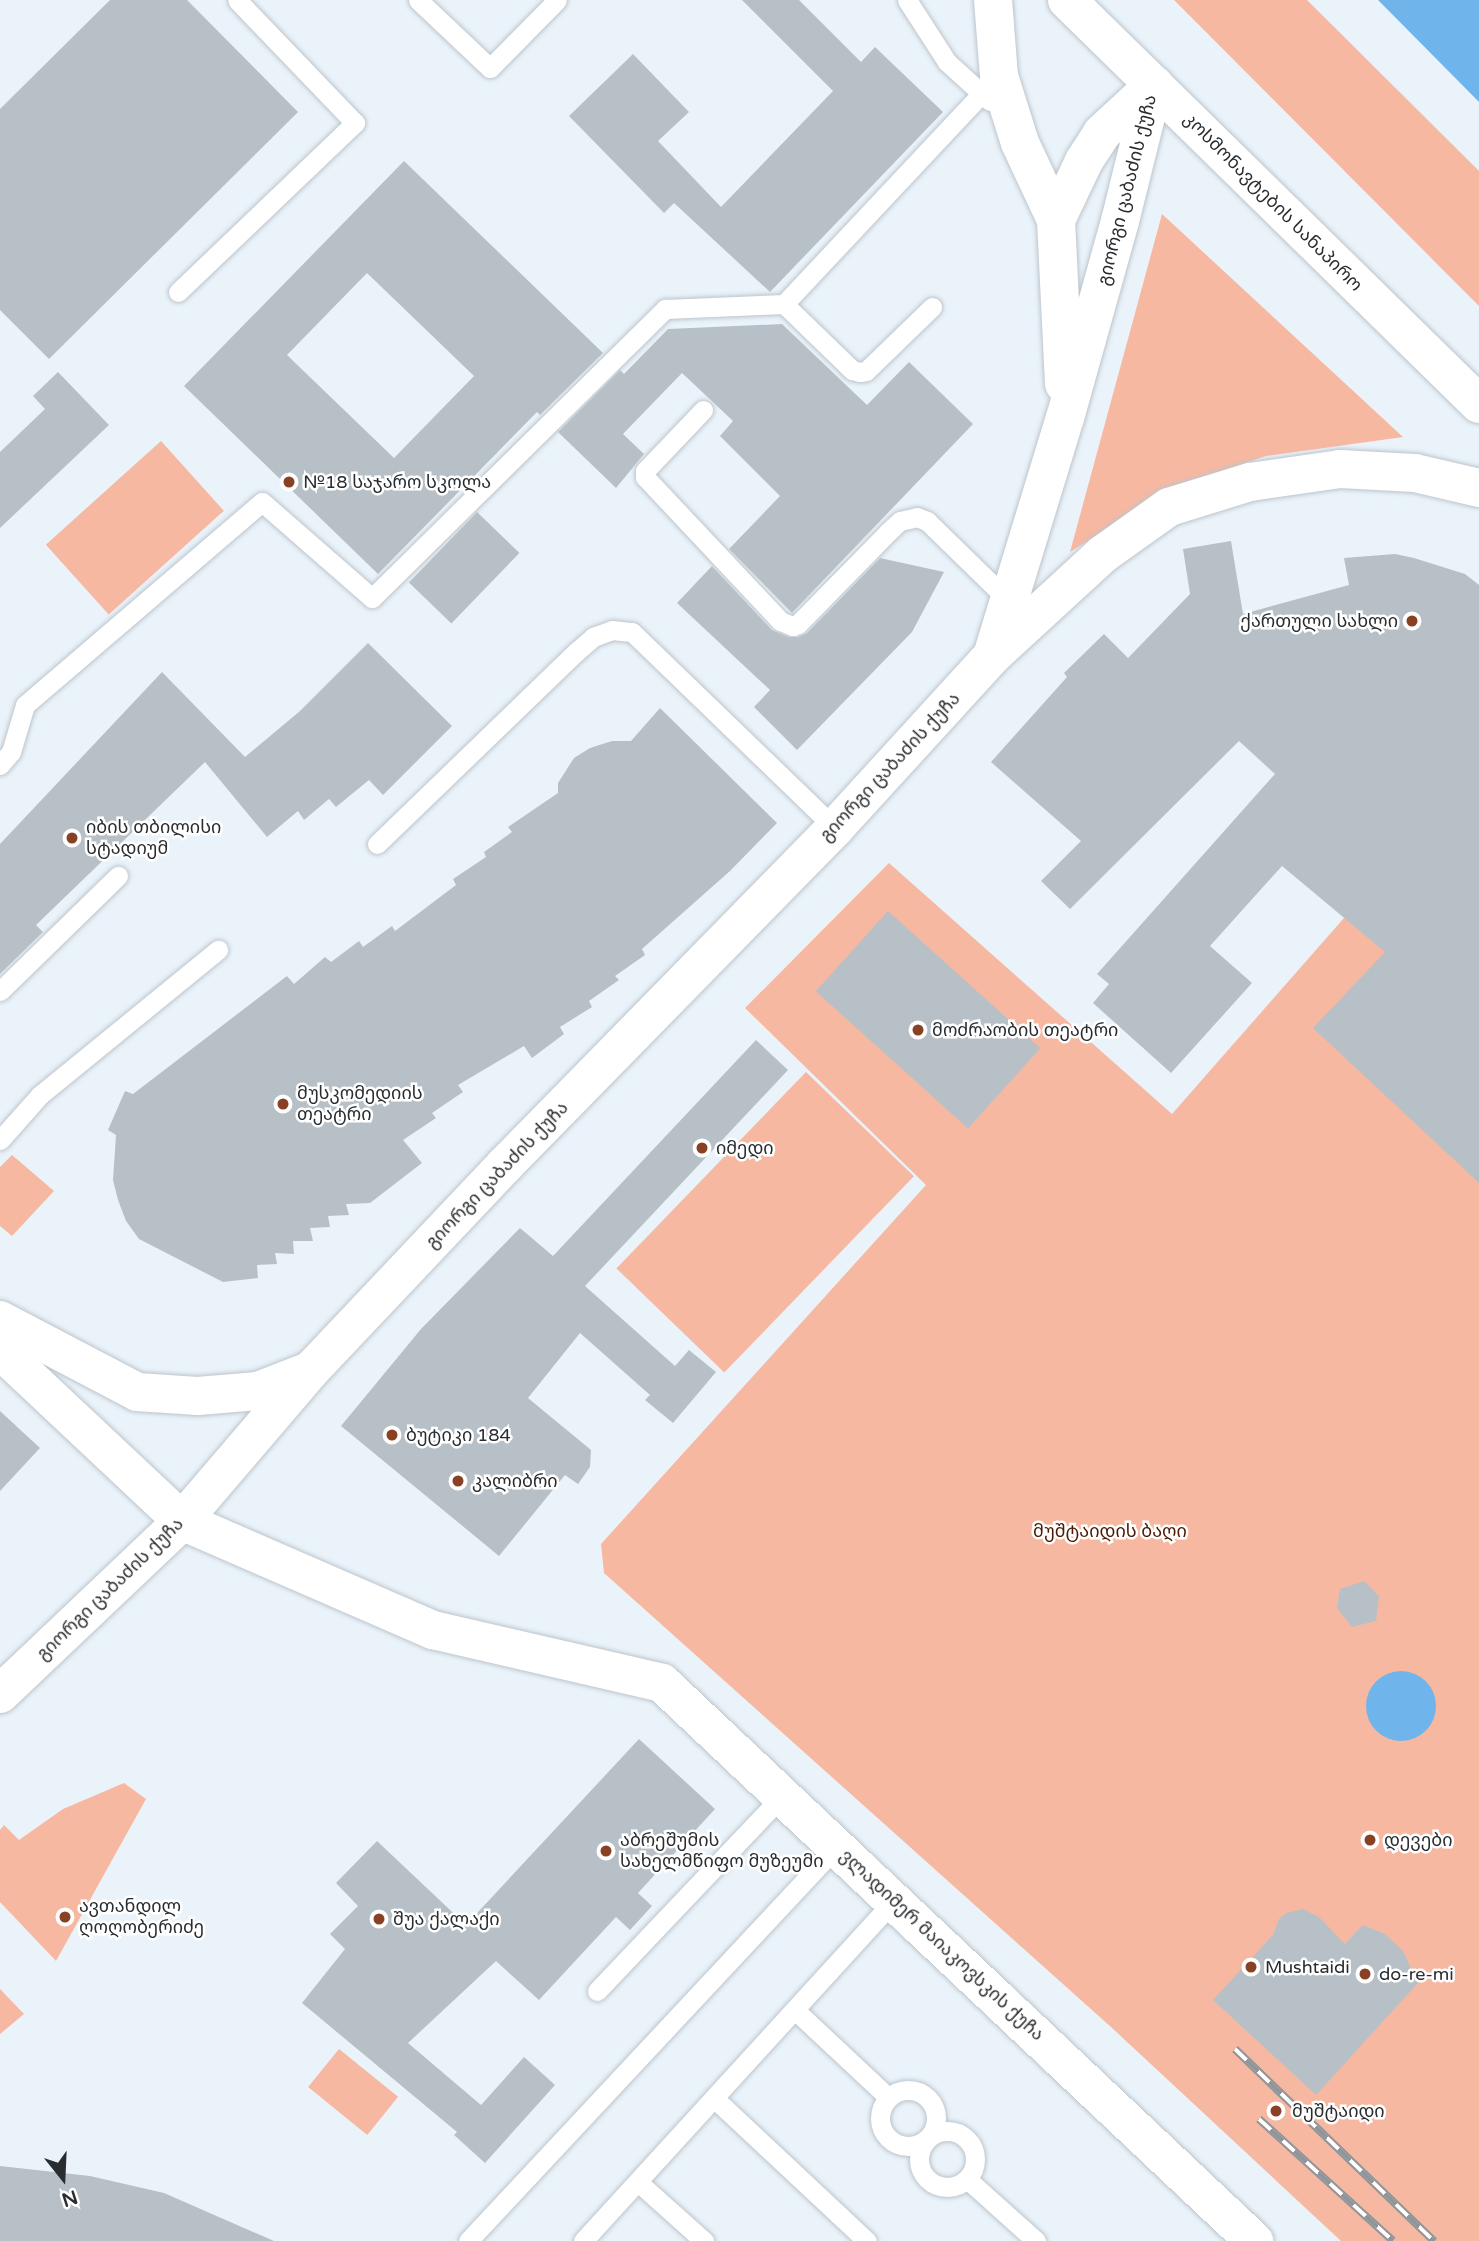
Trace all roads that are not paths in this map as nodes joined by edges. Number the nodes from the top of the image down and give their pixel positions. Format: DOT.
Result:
graph roads {
  1 [pos="237,0"];
  2 [pos="418,0"];
  3 [pos="557,0"];
  4 [pos="908,0"];
  5 [pos="993,0"];
  6 [pos="1067,0"];
  7 [pos="1154,85"];
  8 [pos="980,94"];
  9 [pos="1011,114"];
  10 [pos="1056,220"];
  11 [pos="1120,221"];
  12 [pos="178,292"];
  13 [pos="784,304"];
  14 [pos="932,307"];
  15 [pos="1479,404"];
  16 [pos="703,410"];
  17 [pos="1065,418"];
  18 [pos="1479,488"];
  19 [pos="1009,601"];
  20 [pos="993,655"];
  21 [pos="0,765"];
  22 [pos="835,828"];
  23 [pos="377,845"];
  24 [pos="118,876"];
  25 [pos="218,950"];
  26 [pos="0,991"];
  27 [pos="0,1140"];
  28 [pos="1,1345"];
  29 [pos="312,1370"];
  30 [pos="182,1521"];
  31 [pos="0,1694"];
  32 [pos="783,1795"];
  33 [pos="837,1846"];
  34 [pos="894,1901"];
  35 [pos="597,1991"];
  36 [pos="796,2011"];
  37 [pos="888,2097"];
  38 [pos="715,2099"];
  39 [pos="927,2139"];
  40 [pos="967,2179"];
  41 [pos="638,2182"];
  42 [pos="593,2238"];
  43 [pos="468,2241"];
  44 [pos="704,2241"];
  45 [pos="867,2241"];
  46 [pos="1035,2241"];
  47 [pos="1254,2241"];
  1 -- 12 [label="lane"];
  2 -- 3 [label="lane"];
  4 -- 8 [label="lane"];
  5 -- 9 [label="main road, გიორგი ცაბაძის ქუჩა"];
  6 -- 7 [label="main road, კოსმონავტების სანაპირო"];
  7 -- 10 [label="main road, გიორგი ცაბაძის ქუჩა"];
  7 -- 11 [label="main road, გიორგი ცაბაძის ქუჩა"];
  7 -- 15 [label="main road, კოსმონავტების სანაპირო"];
  8 -- 9 [label="lane"];
  8 -- 13 [label="lane"];
  9 -- 10 [label="main road, გიორგი ცაბაძის ქუჩა"];
  10 -- 11 [label="main road"];
  10 -- 17 [label="main road, გიორგი ცაბაძის ქუჩა"];
  11 -- 17 [label="main road, გიორგი ცაბაძის ქუჩა"];
  13 -- 14 [label="lane"];
  13 -- 21 [label="lane"];
  16 -- 19 [label="lane"];
  17 -- 19 [label="main road, გიორგი ცაბაძის ქუჩა"];
  18 -- 20 [label="main road, გიორგი ცაბაძის ქუჩა"];
  19 -- 20 [label="main road, გიორგი ცაბაძის ქუჩა"];
  20 -- 22 [label="main road, გიორგი ცაბაძის ქუჩა"];
  22 -- 23 [label="lane"];
  22 -- 29 [label="main road, გიორგი ცაბაძის ქუჩა"];
  24 -- 26 [label="lane"];
  25 -- 27 [label="lane"];
  28 -- 29 [label="main road"];
  28 -- 30 [label="main road, ვლადიმერ მაიაკოვსკის ქუჩა"];
  29 -- 30 [label="main road, გიორგი ცაბაძის ქუჩა"];
  30 -- 31 [label="main road, გიორგი ცაბაძის ქუჩა"];
  30 -- 32 [label="main road, ვლადიმერ მაიაკოვსკის ქუჩა"];
  32 -- 33 [label="main road, ვლადიმერ მაიაკოვსკის ქუჩა"];
  32 -- 35 [label="lane"];
  33 -- 34 [label="main road, ვლადიმერ მაიაკოვსკის ქუჩა"];
  33 -- 43 [label="lane"];
  34 -- 36 [label="lane"];
  34 -- 47 [label="main road, ვლადიმერ მაიაკოვსკის ქუჩა"];
  36 -- 37 [label="lane"];
  36 -- 38 [label="lane"];
  37 -- 39 [label="lane"];
  37 -- 39 [label="lane"];
  38 -- 41 [label="lane"];
  38 -- 45 [label="lane"];
  39 -- 40 [label="lane"];
  39 -- 40 [label="lane"];
  40 -- 46 [label="lane"];
  41 -- 42 [label="lane"];
  41 -- 44 [label="lane"];
}
